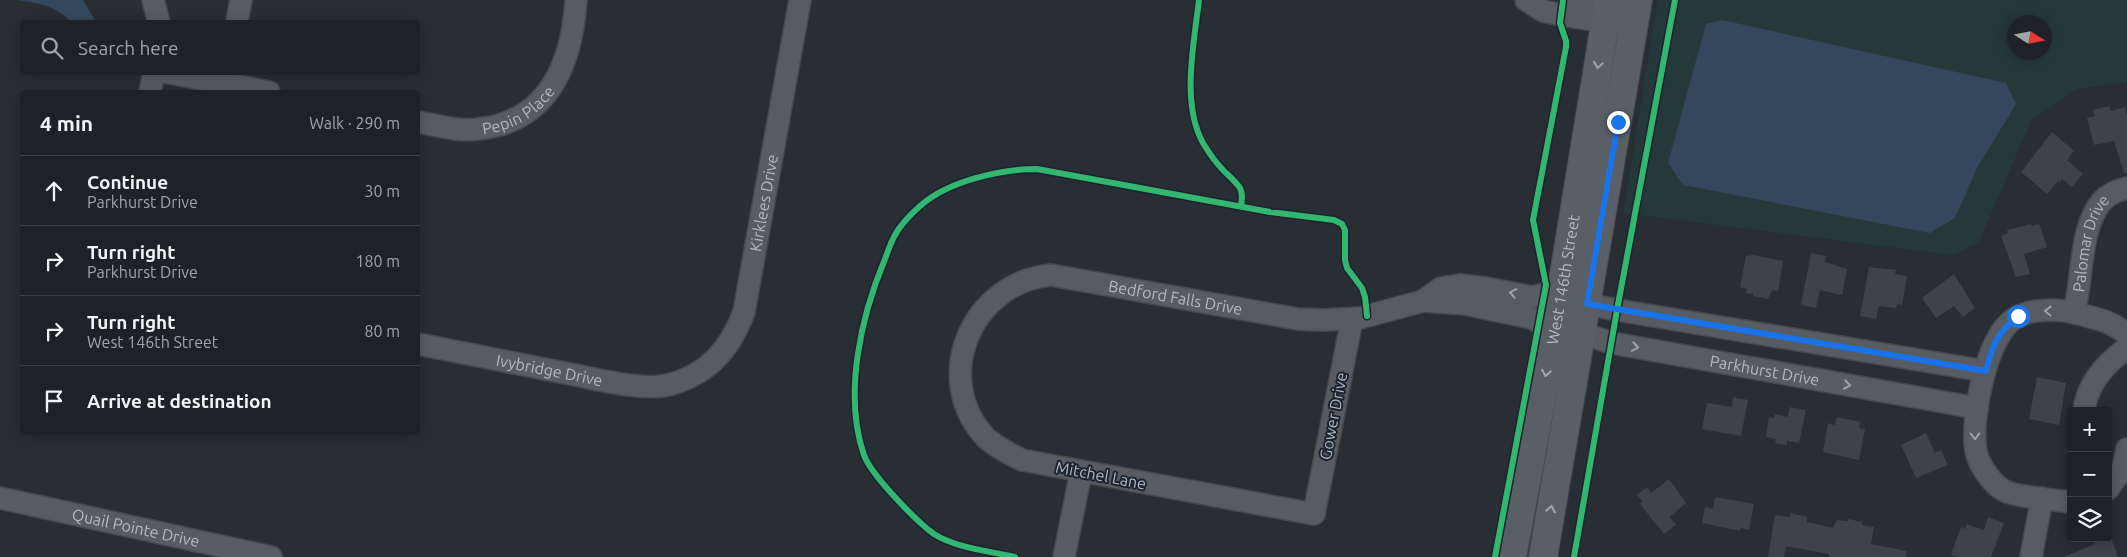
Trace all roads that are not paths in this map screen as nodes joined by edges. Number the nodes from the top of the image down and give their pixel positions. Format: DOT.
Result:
graph roads {
  1 [pos="153,0"];
  2 [pos="241,0"];
  3 [pos="576,0"];
  4 [pos="800,0"];
  5 [pos="1526,0"];
  6 [pos="1573,0"];
  7 [pos="1608,9"];
  8 [pos="1636,12"];
  9 [pos="158,20"];
  10 [pos="237,20"];
  11 [pos="153,75"];
  12 [pos="195,75"];
  13 [pos="226,78"];
  14 [pos="150,90"];
  15 [pos="263,90"];
  16 [pos="420,122"];
  17 [pos="2127,188"];
  18 [pos="1560,298"];
  19 [pos="1423,301"];
  20 [pos="1587,304"];
  21 [pos="2074,313"];
  22 [pos="1352,319"];
  23 [pos="1555,325"];
  24 [pos="1581,332"];
  25 [pos="2127,334"];
  26 [pos="420,344"];
  27 [pos="2127,348"];
  28 [pos="962,350"];
  29 [pos="1986,371"];
  30 [pos="682,380"];
  31 [pos="2085,407"];
  32 [pos="1976,408"];
  33 [pos="2127,449"];
  34 [pos="1081,472"];
  35 [pos="2112,484"];
  36 [pos="0,498"];
  37 [pos="2042,498"];
  38 [pos="2067,501"];
  39 [pos="1314,514"];
  40 [pos="271,557"];
  41 [pos="1064,557"];
  42 [pos="1512,557"];
  43 [pos="1543,557"];
  44 [pos="2031,557"];
  1 -- 9 [label="street"];
  2 -- 10 [label="street"];
  3 -- 16 [label="street, Pepin Place"];
  4 -- 30 [label="street, Kirklees Drive"];
  5 -- 7 [label="street"];
  6 -- 7 [label="street"];
  7 -- 8 [label="street"];
  7 -- 18 [label="main road, West 146th Street, one-way"];
  8 -- 20 [label="main road, West 146th Street"];
  11 -- 14 [label="street"];
  12 -- 13 [label="street"];
  13 -- 15 [label="street"];
  17 -- 21 [label="street, Palomar Drive"];
  18 -- 19 [label="street, Bedford Falls Drive, one-way"];
  18 -- 20 [label="street"];
  18 -- 23 [label="main road, West 146th Street"];
  19 -- 22 [label="street, Bedford Falls Drive"];
  19 -- 23 [label="street, Bedford Falls Drive"];
  20 -- 24 [label="main road, West 146th Street"];
  20 -- 29 [label="street"];
  21 -- 25 [label="street"];
  21 -- 29 [label="street, one-way"];
  22 -- 28 [label="street, Bedford Falls Drive"];
  22 -- 39 [label="street, Gower Drive"];
  23 -- 24 [label="street, Parkhurst Drive"];
  23 -- 42 [label="main road, West 146th Street, one-way"];
  24 -- 32 [label="street, Parkhurst Drive, one-way"];
  43 -- 24 [label="main road, West 146th Street, one-way"];
  26 -- 30 [label="street, Ivybridge Drive"];
  27 -- 31 [label="street"];
  28 -- 34 [label="street, Mitchel Lane"];
  29 -- 32 [label="street"];
  32 -- 37 [label="street, one-way"];
  33 -- 35 [label="street"];
  34 -- 39 [label="street, Mitchel Lane"];
  34 -- 41 [label="street"];
  36 -- 40 [label="street, Quail Pointe Drive"];
  37 -- 38 [label="street"];
  37 -- 44 [label="street"];
}
